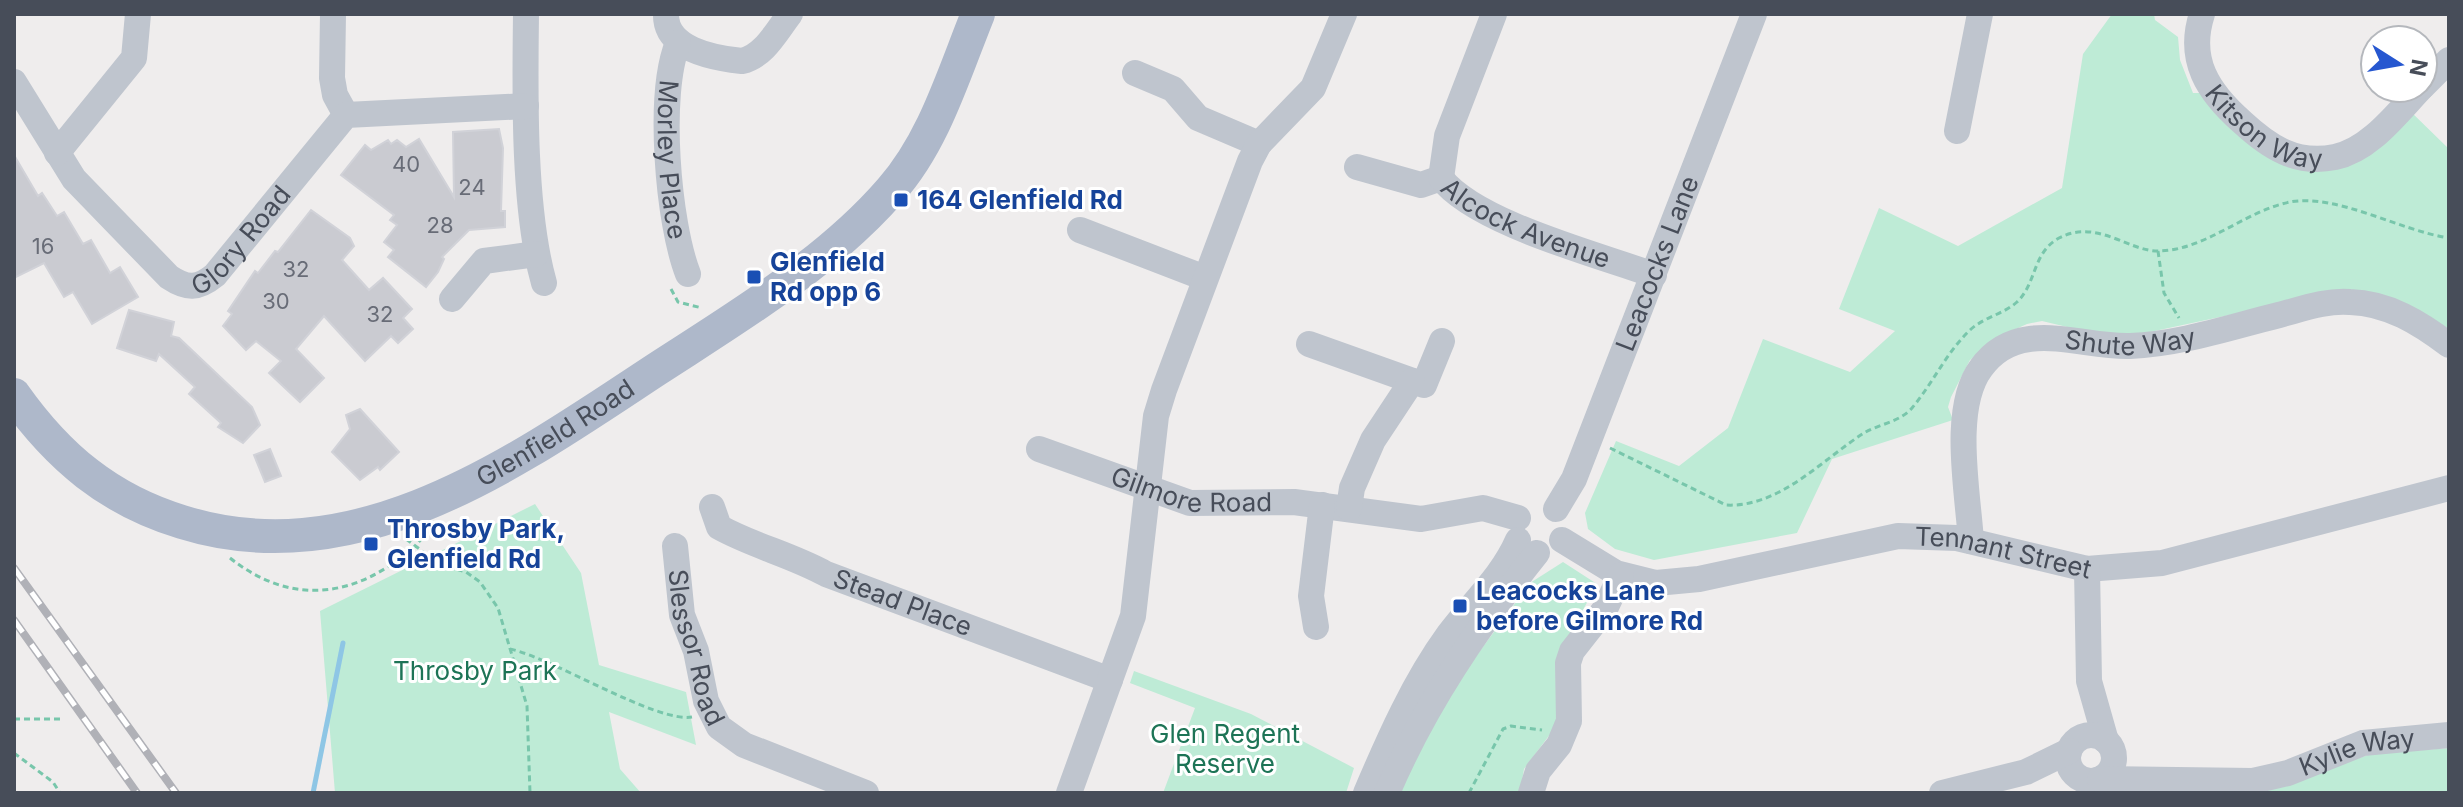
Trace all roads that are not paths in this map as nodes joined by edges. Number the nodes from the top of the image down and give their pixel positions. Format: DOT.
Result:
graph roads {
  1 [pos="138,14"];
  2 [pos="333,14"];
  3 [pos="526,14"];
  4 [pos="666,14"];
  5 [pos="790,14"];
  6 [pos="978,14"];
  7 [pos="1344,14"];
  8 [pos="1494,14"];
  9 [pos="1754,14"];
  10 [pos="1980,14"];
  11 [pos="2202,14"];
  12 [pos="678,43"];
  13 [pos="1135,73"];
  14 [pos="14,82"];
  15 [pos="2404,104"];
  16 [pos="526,106"];
  17 [pos="346,115"];
  18 [pos="1957,131"];
  19 [pos="1259,144"];
  20 [pos="57,153"];
  21 [pos="1357,167"];
  22 [pos="1441,178"];
  23 [pos="1080,230"];
  24 [pos="536,254"];
  25 [pos="688,274"];
  26 [pos="1654,275"];
  27 [pos="1205,278"];
  28 [pos="544,283"];
  29 [pos="452,299"];
  30 [pos="1442,341"];
  31 [pos="1309,344"];
  32 [pos="2449,345"];
  33 [pos="1412,381"];
  34 [pos="14,395"];
  35 [pos="1039,449"];
  36 [pos="2449,488"];
  37 [pos="1149,491"];
  38 [pos="1322,505"];
  39 [pos="712,507"];
  40 [pos="1349,508"];
  41 [pos="1556,509"];
  42 [pos="1524,537"];
  43 [pos="1562,540"];
  44 [pos="1971,541"];
  45 [pos="675,546"];
  46 [pos="2087,569"];
  47 [pos="1621,575"];
  48 [pos="1316,627"];
  49 [pos="1110,680"];
  50 [pos="2089,681"];
  51 [pos="2449,735"];
  52 [pos="2108,744"];
  53 [pos="2071,756"];
  54 [pos="2174,778"];
  55 [pos="2100,779"];
  56 [pos="866,793"];
  57 [pos="1069,793"];
  58 [pos="1366,793"];
  59 [pos="1387,793"];
  60 [pos="1531,793"];
  61 [pos="1942,793"];
  1 -- 20 [label="street"];
  2 -- 17 [label="street"];
  3 -- 16 [label="street"];
  4 -- 12 [label="street"];
  5 -- 12 [label="street"];
  6 -- 34 [label="main road, Glenfield Road"];
  7 -- 19 [label="street"];
  8 -- 22 [label="street"];
  9 -- 26 [label="street, Leacocks Lane"];
  10 -- 18 [label="street"];
  11 -- 15 [label="street, Kitson Way"];
  12 -- 25 [label="street, Morley Place"];
  13 -- 19 [label="street"];
  14 -- 20 [label="street, Glory Road"];
  16 -- 17 [label="street"];
  16 -- 24 [label="street"];
  17 -- 20 [label="street, Glory Road"];
  19 -- 27 [label="street"];
  21 -- 22 [label="street, Alcock Avenue"];
  22 -- 26 [label="street, Alcock Avenue"];
  23 -- 27 [label="street"];
  24 -- 28 [label="street"];
  24 -- 29 [label="street"];
  26 -- 41 [label="street, Leacocks Lane"];
  27 -- 37 [label="street"];
  30 -- 33 [label="street"];
  31 -- 33 [label="street"];
  32 -- 44 [label="street, Shute Way"];
  33 -- 40 [label="street"];
  35 -- 37 [label="street, Gilmore Road"];
  36 -- 46 [label="street, Tennant Street"];
  37 -- 38 [label="street, Gilmore Road"];
  37 -- 49 [label="street"];
  38 -- 40 [label="street, Gilmore Road"];
  38 -- 48 [label="street"];
  39 -- 49 [label="street, Stead Place"];
  40 -- 42 [label="street, Gilmore Road"];
  41 -- 42 [label="street"];
  41 -- 43 [label="street"];
  42 -- 43 [label="street"];
  42 -- 58 [label="street"];
  42 -- 59 [label="street"];
  43 -- 47 [label="street, Tennant Street"];
  44 -- 46 [label="street, Tennant Street"];
  44 -- 47 [label="street, Tennant Street"];
  45 -- 56 [label="street, Slessor Road"];
  46 -- 50 [label="street"];
  47 -- 60 [label="street"];
  49 -- 57 [label="street"];
  50 -- 52 [label="street"];
  50 -- 53 [label="street"];
  51 -- 54 [label="street, Kylie Way"];
  52 -- 53 [label="street"];
  52 -- 54 [label="street, Kylie Way"];
  52 -- 55 [label="street"];
  53 -- 55 [label="street"];
  53 -- 61 [label="street"];
  54 -- 55 [label="street, Kylie Way"];
}
